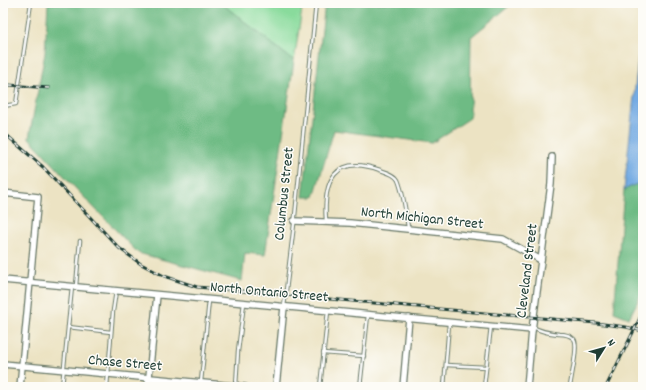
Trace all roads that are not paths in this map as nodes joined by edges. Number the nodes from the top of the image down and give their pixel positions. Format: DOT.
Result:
graph roads {
  1 [pos="31,3"];
  2 [pos="316,3"];
  3 [pos="3,106"];
  4 [pos="552,157"];
  5 [pos="3,193"];
  6 [pos="294,221"];
  7 [pos="326,222"];
  8 [pos="408,229"];
  9 [pos="80,241"];
  10 [pos="541,260"];
  11 [pos="3,280"];
  12 [pos="30,283"];
  13 [pos="74,287"];
  14 [pos="116,291"];
  15 [pos="157,294"];
  16 [pos="209,300"];
  17 [pos="244,303"];
  18 [pos="284,306"];
  19 [pos="328,311"];
  20 [pos="368,314"];
  21 [pos="410,318"];
  22 [pos="450,322"];
  23 [pos="491,326"];
  24 [pos="68,327"];
  25 [pos="532,328"];
  26 [pos="111,332"];
  27 [pos="323,352"];
  28 [pos="364,356"];
  29 [pos="3,364"];
  30 [pos="446,365"];
  31 [pos="22,366"];
  32 [pos="486,367"];
  33 [pos="64,370"];
  34 [pos="108,374"];
  35 [pos="149,378"];
  36 [pos="199,384"];
  37 [pos="234,386"];
  38 [pos="20,387"];
  39 [pos="62,387"];
  40 [pos="107,387"];
  41 [pos="148,387"];
  42 [pos="244,387"];
  43 [pos="276,387"];
  44 [pos="320,387"];
  45 [pos="360,387"];
  46 [pos="403,387"];
  47 [pos="444,387"];
  48 [pos="484,387"];
  49 [pos="527,387"];
  50 [pos="570,387"];
  1 -- 3 [label="lane"];
  2 -- 6 [label="lane, Columbus Street"];
  4 -- 10 [label="street, Cleveland Street"];
  5 -- 12 [label="street"];
  6 -- 7 [label="street, North Michigan Street"];
  6 -- 18 [label="lane, Columbus Street"];
  7 -- 8 [label="street, North Michigan Street"];
  7 -- 8 [label="lane"];
  8 -- 10 [label="street, North Michigan Street"];
  9 -- 13 [label="lane"];
  10 -- 25 [label="street, Cleveland Street"];
  11 -- 12 [label="street, North Ontario Street"];
  12 -- 13 [label="street, North Ontario Street"];
  12 -- 31 [label="street"];
  13 -- 14 [label="street, North Ontario Street"];
  13 -- 24 [label="lane"];
  14 -- 15 [label="street, North Ontario Street"];
  14 -- 26 [label="lane"];
  15 -- 16 [label="street, North Ontario Street"];
  15 -- 35 [label="street"];
  16 -- 17 [label="street, North Ontario Street"];
  16 -- 36 [label="lane"];
  17 -- 18 [label="street, North Ontario Street"];
  17 -- 37 [label="lane"];
  18 -- 19 [label="street, North Ontario Street"];
  18 -- 43 [label="street, Columbus Street"];
  19 -- 20 [label="street, North Ontario Street"];
  19 -- 27 [label="lane"];
  20 -- 21 [label="street, North Ontario Street"];
  20 -- 28 [label="lane"];
  21 -- 22 [label="street, North Ontario Street"];
  21 -- 46 [label="street"];
  22 -- 23 [label="street, North Ontario Street"];
  22 -- 30 [label="lane"];
  23 -- 25 [label="street, North Ontario Street"];
  23 -- 32 [label="lane"];
  24 -- 26 [label="lane"];
  24 -- 33 [label="lane"];
  25 -- 49 [label="street, Cleveland Street"];
  25 -- 50 [label="lane"];
  26 -- 34 [label="lane"];
  27 -- 28 [label="lane"];
  27 -- 44 [label="lane"];
  28 -- 45 [label="lane"];
  29 -- 31 [label="street, Chase Street"];
  30 -- 32 [label="lane"];
  30 -- 47 [label="lane"];
  31 -- 33 [label="street, Chase Street"];
  31 -- 38 [label="street"];
  32 -- 48 [label="lane"];
  33 -- 34 [label="street, Chase Street"];
  33 -- 39 [label="lane"];
  34 -- 35 [label="street, Chase Street"];
  34 -- 40 [label="lane"];
  35 -- 36 [label="street, Chase Street"];
  35 -- 41 [label="street"];
  36 -- 37 [label="street, Chase Street"];
  37 -- 42 [label="street, Chase Street"];
}
